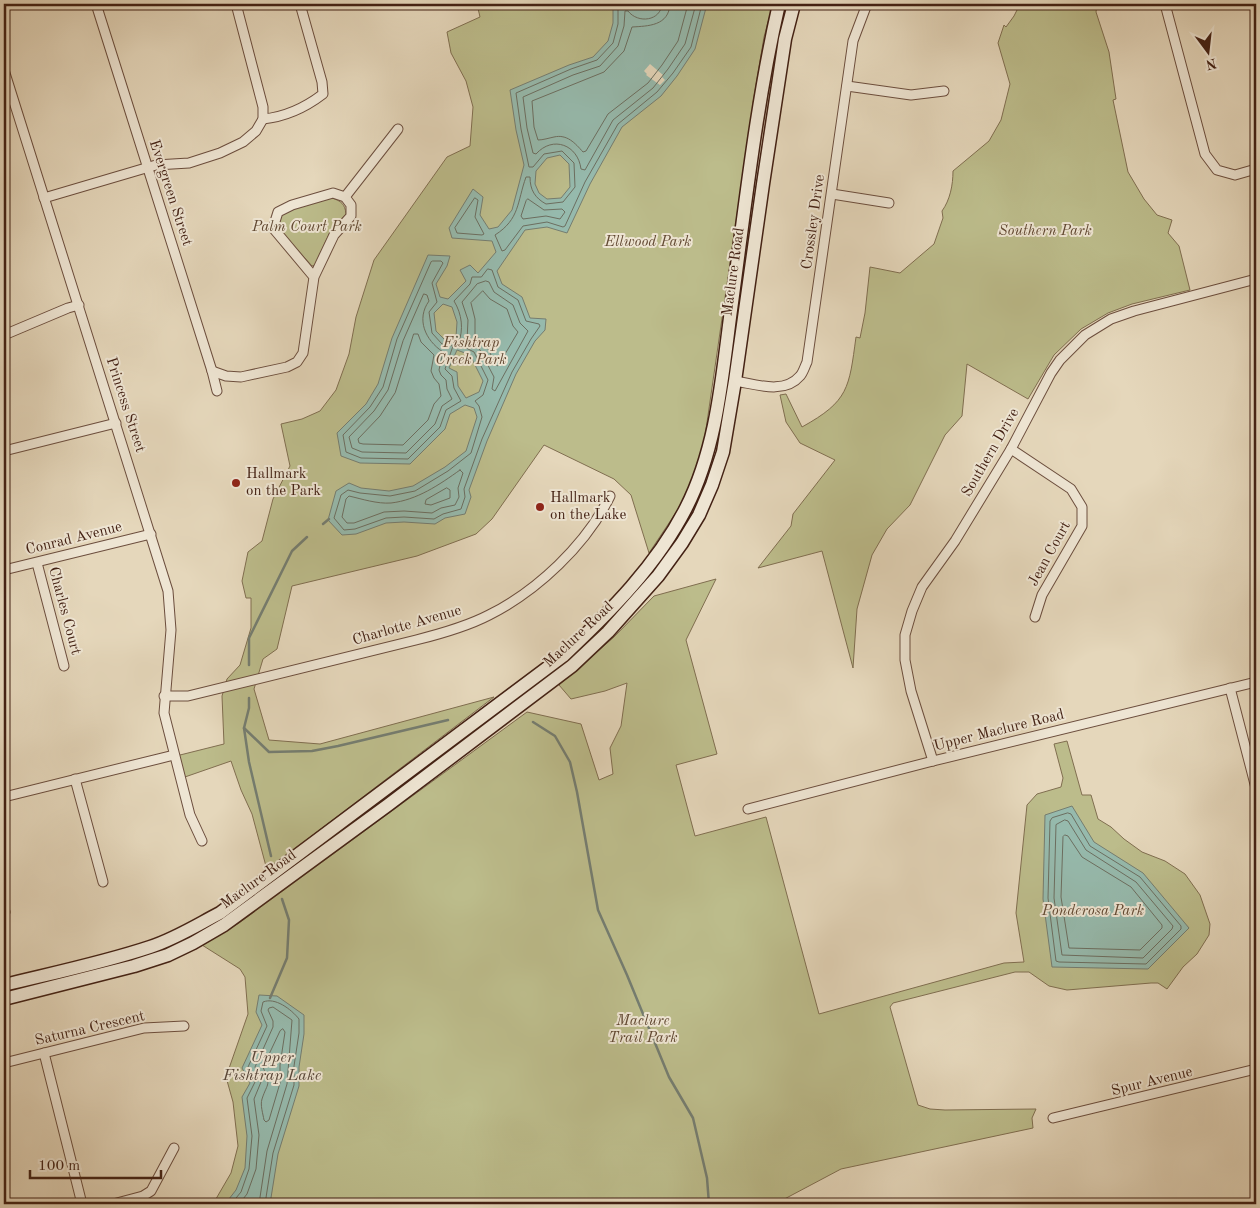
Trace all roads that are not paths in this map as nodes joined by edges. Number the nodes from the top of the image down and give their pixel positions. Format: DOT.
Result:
graph roads {
  1 [pos="96,4"];
  2 [pos="236,4"];
  3 [pos="300,4"];
  4 [pos="779,4"];
  5 [pos="794,4"];
  6 [pos="867,4"];
  7 [pos="1165,4"];
  8 [pos="4,70"];
  9 [pos="846,86"];
  10 [pos="944,91"];
  11 [pos="263,119"];
  12 [pos="398,129"];
  13 [pos="148,167"];
  14 [pos="1256,169"];
  15 [pos="832,194"];
  16 [pos="345,197"];
  17 [pos="44,198"];
  18 [pos="889,203"];
  19 [pos="314,277"];
  20 [pos="1256,279"];
  21 [pos="79,306"];
  22 [pos="730,315"];
  23 [pos="4,335"];
  24 [pos="212,370"];
  25 [pos="735,381"];
  26 [pos="217,391"];
  27 [pos="116,423"];
  28 [pos="1011,449"];
  29 [pos="4,451"];
  30 [pos="610,496"];
  31 [pos="151,534"];
  32 [pos="37,562"];
  33 [pos="4,570"];
  34 [pos="1035,617"];
  35 [pos="64,666"];
  36 [pos="1256,682"];
  37 [pos="1230,688"];
  38 [pos="164,696"];
  39 [pos="174,755"];
  40 [pos="933,761"];
  41 [pos="75,779"];
  42 [pos="1256,788"];
  43 [pos="4,797"];
  44 [pos="748,809"];
  45 [pos="202,841"];
  46 [pos="103,882"];
  47 [pos="4,985"];
  48 [pos="4,999"];
  49 [pos="184,1026"];
  50 [pos="44,1054"];
  51 [pos="4,1063"];
  52 [pos="1256,1070"];
  53 [pos="1053,1118"];
  54 [pos="174,1148"];
  55 [pos="82,1204"];
  56 [pos="113,1204"];
  1 -- 13 [label="street, Evergreen Street"];
  2 -- 11 [label="street"];
  3 -- 11 [label="street"];
  4 -- 22 [label="main road, Maclure Road"];
  5 -- 25 [label="main road, Maclure Road"];
  6 -- 9 [label="street, Crossley Drive"];
  7 -- 14 [label="street"];
  8 -- 17 [label="street, Princess Street"];
  9 -- 10 [label="street"];
  9 -- 15 [label="street, Crossley Drive"];
  11 -- 13 [label="street"];
  12 -- 16 [label="street"];
  13 -- 17 [label="street"];
  13 -- 24 [label="street, Evergreen Street"];
  15 -- 18 [label="street"];
  15 -- 25 [label="street, Crossley Drive"];
  16 -- 19 [label="street"];
  16 -- 19 [label="street"];
  17 -- 21 [label="street, Princess Street"];
  19 -- 24 [label="street"];
  20 -- 28 [label="street, Southern Drive"];
  21 -- 23 [label="street"];
  21 -- 27 [label="street, Princess Street"];
  22 -- 25 [label="main road"];
  22 -- 47 [label="main road, Maclure Road"];
  24 -- 26 [label="street, Evergreen Street"];
  25 -- 48 [label="main road, Maclure Road"];
  27 -- 29 [label="street"];
  27 -- 31 [label="street, Princess Street"];
  28 -- 34 [label="street, Jean Court"];
  28 -- 40 [label="street, Southern Drive"];
  30 -- 38 [label="street, Charlotte Avenue"];
  31 -- 32 [label="street, Conrad Avenue"];
  31 -- 38 [label="street, Princess Street"];
  32 -- 33 [label="street, Conrad Avenue"];
  32 -- 35 [label="street, Charles Court"];
  36 -- 37 [label="street, Upper Maclure Road"];
  37 -- 40 [label="street, Upper Maclure Road"];
  37 -- 42 [label="street"];
  38 -- 39 [label="street, Princess Street"];
  39 -- 41 [label="street"];
  39 -- 45 [label="street, Princess Street"];
  40 -- 44 [label="street, Upper Maclure Road"];
  41 -- 43 [label="street"];
  41 -- 46 [label="street"];
  49 -- 50 [label="street, Saturna Crescent"];
  50 -- 51 [label="street, Saturna Crescent"];
  50 -- 55 [label="street"];
  52 -- 53 [label="street, Spur Avenue"];
  54 -- 56 [label="street"];
}
